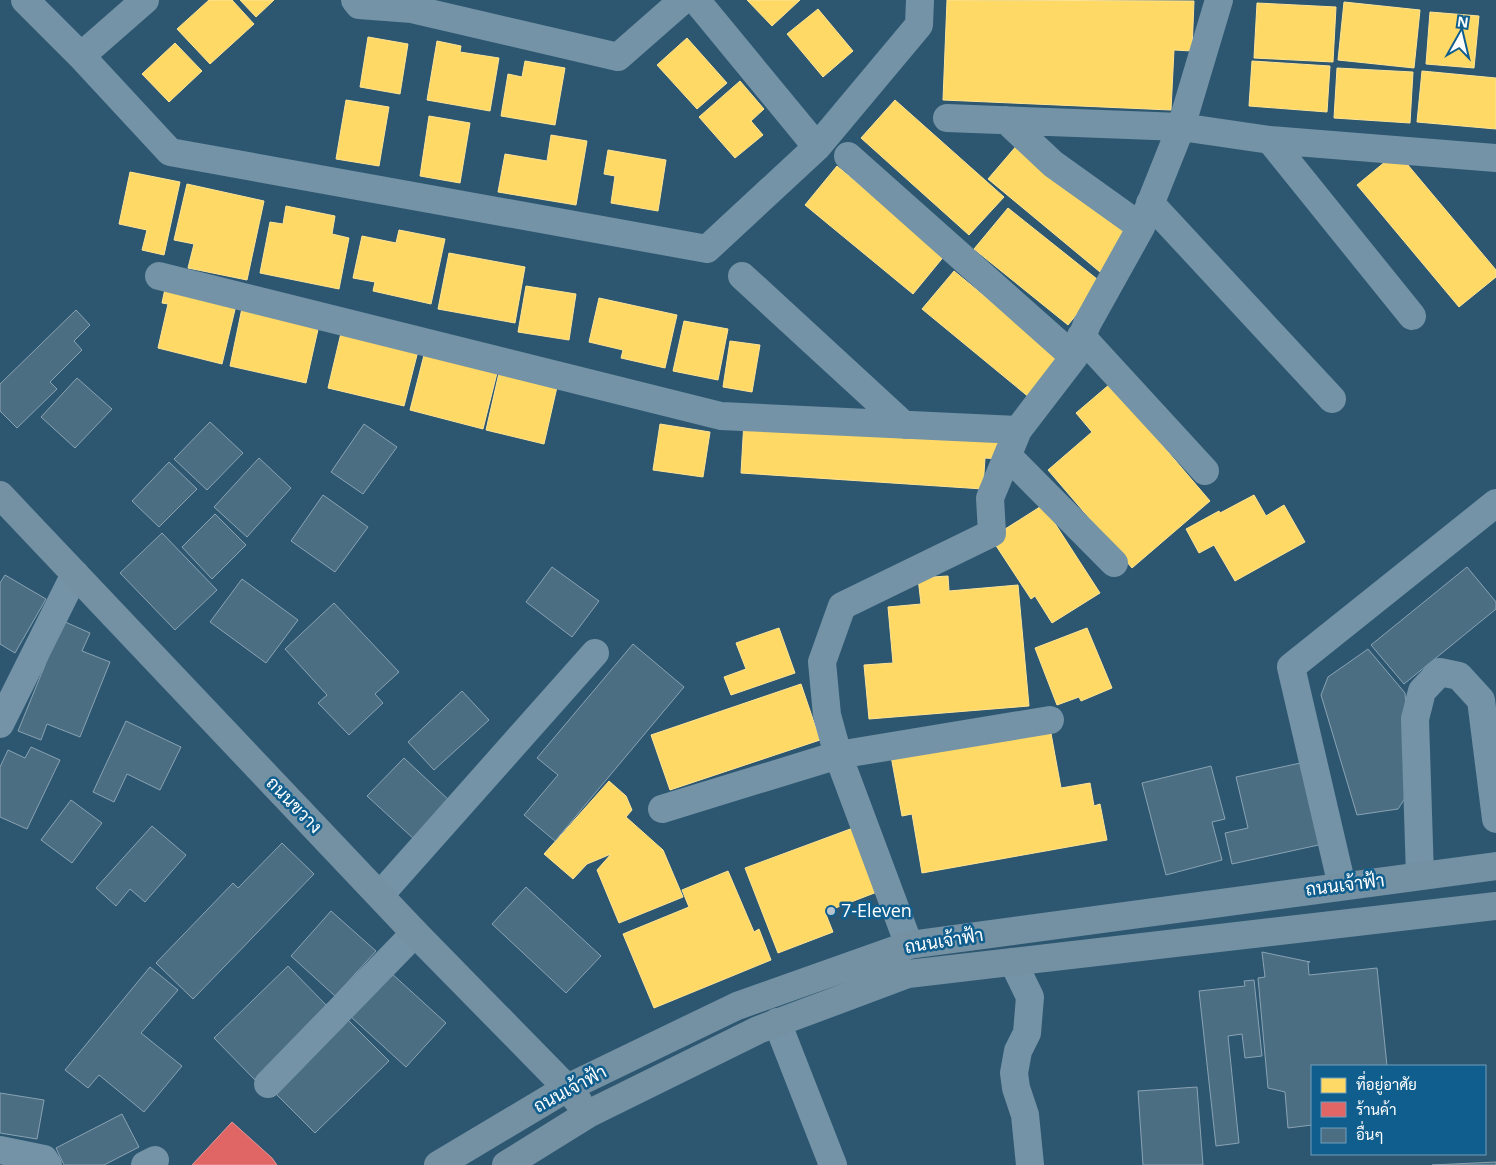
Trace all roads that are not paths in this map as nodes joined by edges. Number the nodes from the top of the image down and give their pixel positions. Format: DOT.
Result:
graph roads {
  1 [pos="25,0"];
  2 [pos="145,0"];
  3 [pos="355,0"];
  4 [pos="683,0"];
  5 [pos="696,0"];
  6 [pos="920,0"];
  7 [pos="1219,0"];
  8 [pos="417,4"];
  9 [pos="81,56"];
  10 [pos="947,118"];
  11 [pos="1006,120"];
  12 [pos="1181,127"];
  13 [pos="1270,140"];
  14 [pos="817,147"];
  15 [pos="848,156"];
  16 [pos="1496,158"];
  17 [pos="1146,215"];
  18 [pos="159,276"];
  19 [pos="742,276"];
  20 [pos="1412,316"];
  21 [pos="1078,346"];
  22 [pos="1332,399"];
  23 [pos="904,425"];
  24 [pos="1018,430"];
  25 [pos="1008,456"];
  26 [pos="1205,471"];
  27 [pos="0,495"];
  28 [pos="1496,503"];
  29 [pos="1114,563"];
  30 [pos="75,574"];
  31 [pos="595,654"];
  32 [pos="1050,720"];
  33 [pos="0,724"];
  34 [pos="838,755"];
  35 [pos="662,810"];
  36 [pos="1496,819"];
  37 [pos="1496,866"];
  38 [pos="1420,876"];
  39 [pos="1342,886"];
  40 [pos="380,895"];
  41 [pos="1496,906"];
  42 [pos="415,933"];
  43 [pos="909,945"];
  44 [pos="1013,962"];
  45 [pos="777,1022"];
  46 [pos="268,1084"];
  47 [pos="567,1088"];
  48 [pos="588,1114"];
  49 [pos="0,1150"];
  50 [pos="48,1165"];
  51 [pos="438,1165"];
  52 [pos="506,1165"];
  53 [pos="833,1165"];
  54 [pos="1030,1165"];
  1 -- 9 [label="street"];
  2 -- 9 [label="street"];
  3 -- 8 [label="street"];
  4 -- 8 [label="street"];
  5 -- 14 [label="street"];
  6 -- 14 [label="street"];
  7 -- 12 [label="street"];
  9 -- 14 [label="street"];
  10 -- 11 [label="street"];
  11 -- 12 [label="street"];
  11 -- 17 [label="street"];
  12 -- 13 [label="street"];
  12 -- 17 [label="street"];
  13 -- 16 [label="street"];
  13 -- 20 [label="street"];
  15 -- 21 [label="street"];
  17 -- 21 [label="street"];
  17 -- 22 [label="street"];
  18 -- 23 [label="street"];
  19 -- 23 [label="street"];
  21 -- 24 [label="street"];
  21 -- 26 [label="street"];
  23 -- 24 [label="street"];
  24 -- 25 [label="street"];
  25 -- 29 [label="street"];
  25 -- 34 [label="street"];
  27 -- 30 [label="main road, ถนนขวาง"];
  28 -- 39 [label="street"];
  30 -- 33 [label="street"];
  30 -- 40 [label="main road, ถนนขวาง"];
  31 -- 40 [label="street"];
  32 -- 34 [label="street"];
  34 -- 35 [label="street"];
  34 -- 43 [label="street"];
  36 -- 38 [label="street"];
  37 -- 38 [label="main road, ถนนเจ้าฟ้า"];
  38 -- 39 [label="main road, ถนนเจ้าฟ้า"];
  39 -- 43 [label="main road, ถนนเจ้าฟ้า"];
  40 -- 42 [label="main road, ถนนขวาง"];
  41 -- 44 [label="main road, ถนนเจ้าฟ้า"];
  42 -- 46 [label="street"];
  42 -- 47 [label="main road, ถนนขวาง"];
  43 -- 47 [label="main road, ถนนเจ้าฟ้า"];
  44 -- 45 [label="main road, ถนนเจ้าฟ้า"];
  44 -- 54 [label="street"];
  45 -- 48 [label="main road, ถนนเจ้าฟ้า"];
  45 -- 53 [label="street"];
  47 -- 48 [label="main road, ถนนขวาง"];
  47 -- 51 [label="main road, ถนนเจ้าฟ้า"];
  48 -- 52 [label="main road, ถนนเจ้าฟ้า"];
  49 -- 50 [label="street"];
}
